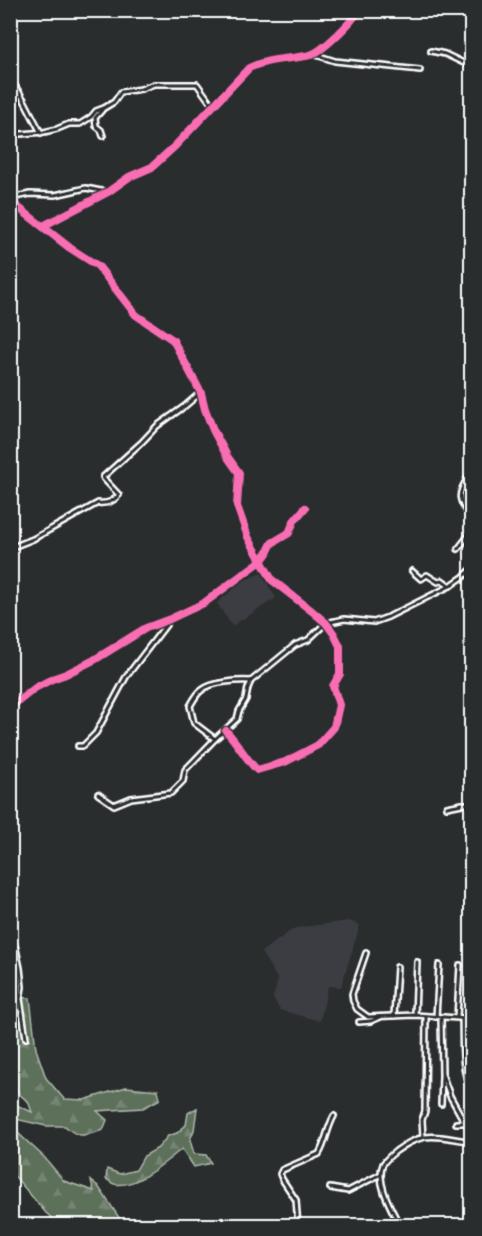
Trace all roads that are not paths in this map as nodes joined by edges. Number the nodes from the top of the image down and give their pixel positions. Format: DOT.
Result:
graph roads {
  1 [pos="359,10"];
  2 [pos="431,51"];
  3 [pos="313,54"];
  4 [pos="471,67"];
  5 [pos="420,70"];
  6 [pos="10,78"];
  7 [pos="213,106"];
  8 [pos="104,108"];
  9 [pos="41,133"];
  10 [pos="10,135"];
  11 [pos="103,136"];
  12 [pos="108,192"];
  13 [pos="10,199"];
  14 [pos="43,226"];
  15 [pos="201,393"];
  16 [pos="471,470"];
  17 [pos="304,508"];
  18 [pos="471,519"];
  19 [pos="471,531"];
  20 [pos="10,548"];
  21 [pos="458,549"];
  22 [pos="261,561"];
  23 [pos="471,569"];
  24 [pos="412,571"];
  25 [pos="450,585"];
  26 [pos="170,619"];
  27 [pos="326,623"];
  28 [pos="251,681"];
  29 [pos="10,708"];
  30 [pos="226,731"];
  31 [pos="215,739"];
  32 [pos="78,746"];
  33 [pos="98,794"];
  34 [pos="471,804"];
  35 [pos="447,807"];
  36 [pos="10,933"];
  37 [pos="366,953"];
  38 [pos="417,962"];
  39 [pos="439,965"];
  40 [pos="460,965"];
  41 [pos="397,967"];
  42 [pos="381,1016"];
  43 [pos="394,1016"];
  44 [pos="415,1016"];
  45 [pos="426,1016"];
  46 [pos="439,1017"];
  47 [pos="459,1017"];
  48 [pos="471,1019"];
  49 [pos="359,1022"];
  50 [pos="471,1033"];
  51 [pos="26,1038"];
  52 [pos="471,1067"];
  53 [pos="442,1074"];
  54 [pos="471,1093"];
  55 [pos="441,1104"];
  56 [pos="334,1116"];
  57 [pos="456,1123"];
  58 [pos="465,1123"];
  59 [pos="471,1124"];
  60 [pos="423,1137"];
  61 [pos="471,1141"];
  62 [pos="381,1174"];
  63 [pos="330,1188"];
  64 [pos="298,1226"];
  65 [pos="400,1226"];
  1 -- 3 [label="street"];
  2 -- 4 [label="street"];
  3 -- 5 [label="street"];
  3 -- 7 [label="street"];
  6 -- 9 [label="street"];
  7 -- 8 [label="street"];
  7 -- 12 [label="street"];
  8 -- 9 [label="street"];
  8 -- 11 [label="street"];
  9 -- 10 [label="street"];
  12 -- 13 [label="street"];
  12 -- 14 [label="street"];
  13 -- 14 [label="street"];
  14 -- 15 [label="street"];
  15 -- 20 [label="street"];
  15 -- 22 [label="street"];
  16 -- 18 [label="street"];
  17 -- 22 [label="street"];
  19 -- 21 [label="street"];
  22 -- 26 [label="street"];
  22 -- 27 [label="street"];
  23 -- 25 [label="street"];
  24 -- 25 [label="street"];
  25 -- 27 [label="street"];
  26 -- 29 [label="street"];
  26 -- 32 [label="street"];
  27 -- 28 [label="street"];
  27 -- 30 [label="street"];
  28 -- 30 [label="street"];
  28 -- 31 [label="street"];
  30 -- 31 [label="street"];
  31 -- 33 [label="street"];
  34 -- 35 [label="street"];
  36 -- 51 [label="street"];
  37 -- 42 [label="street"];
  38 -- 44 [label="street"];
  39 -- 46 [label="street"];
  40 -- 47 [label="street"];
  41 -- 43 [label="street"];
  42 -- 43 [label="street"];
  42 -- 49 [label="street"];
  43 -- 44 [label="street"];
  44 -- 45 [label="street"];
  45 -- 46 [label="street"];
  45 -- 60 [label="street"];
  46 -- 47 [label="street"];
  46 -- 53 [label="street"];
  47 -- 48 [label="street"];
  47 -- 54 [label="street"];
  50 -- 52 [label="main road"];
  53 -- 55 [label="street"];
  53 -- 58 [label="street"];
  56 -- 64 [label="street"];
  57 -- 58 [label="street"];
  58 -- 59 [label="street"];
  60 -- 61 [label="street"];
  60 -- 62 [label="street"];
  62 -- 63 [label="street"];
  62 -- 65 [label="street"];
}
